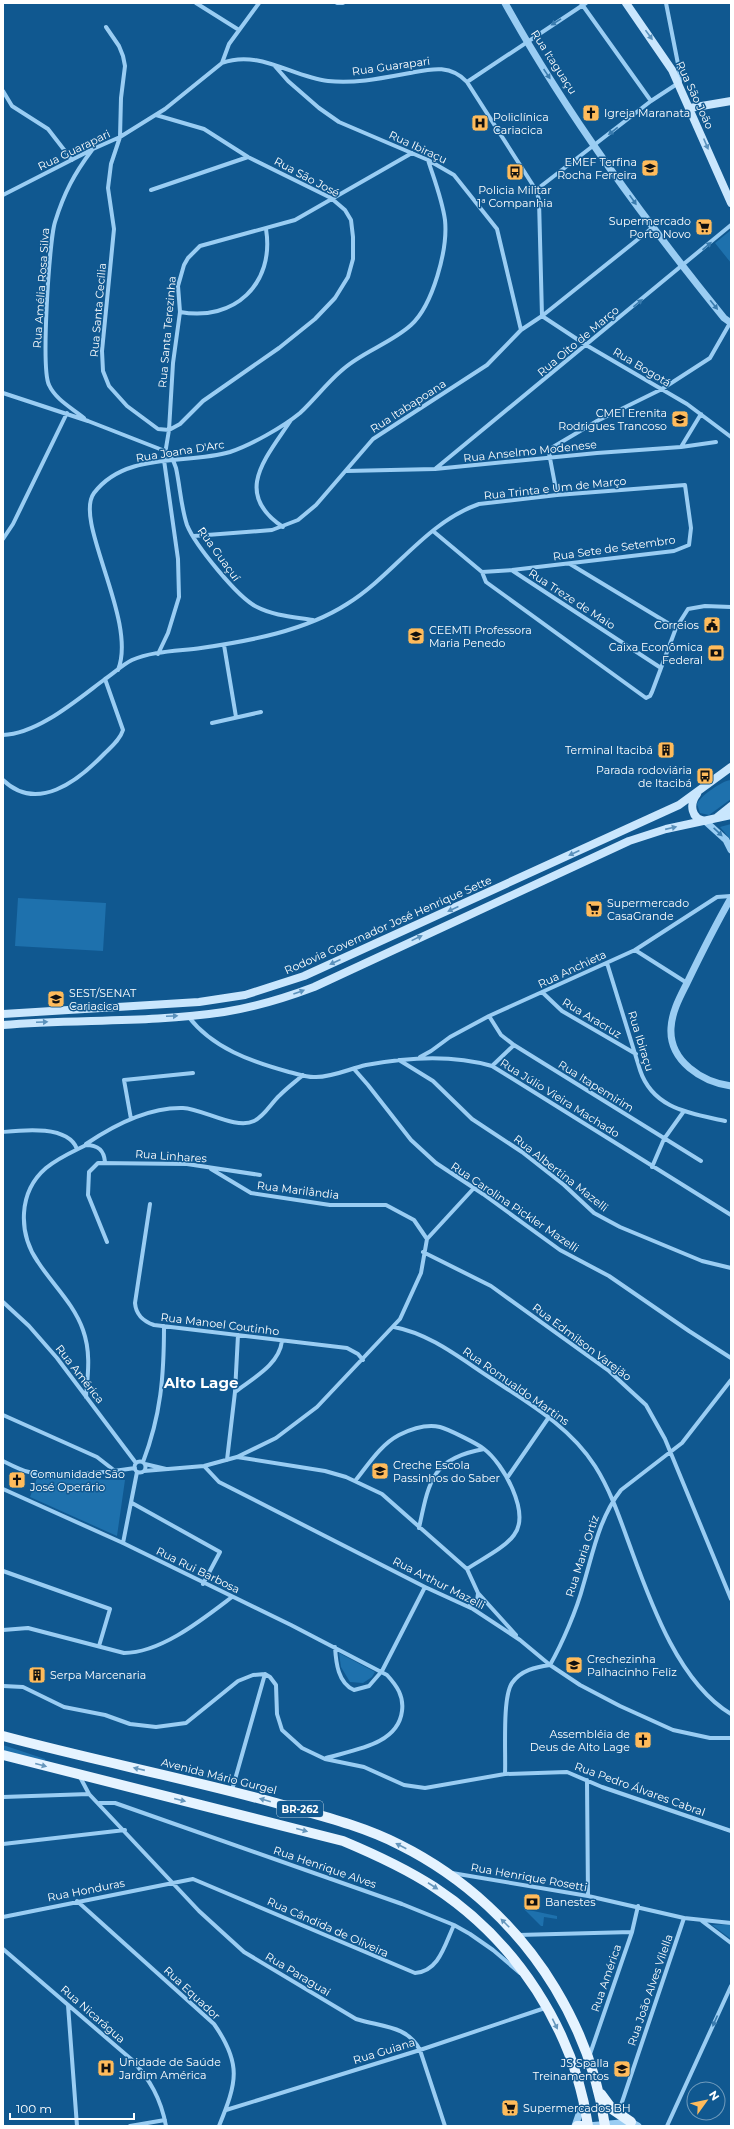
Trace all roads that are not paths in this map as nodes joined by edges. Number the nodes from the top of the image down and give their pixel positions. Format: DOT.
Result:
graph roads {
  1 [pos="196,3"];
  2 [pos="259,3"];
  3 [pos="337,3"];
  4 [pos="343,3"];
  5 [pos="505,3"];
  6 [pos="626,3"];
  7 [pos="666,3"];
  8 [pos="583,4"];
  9 [pos="106,27"];
  10 [pos="239,30"];
  11 [pos="526,41"];
  12 [pos="222,64"];
  13 [pos="274,64"];
  14 [pos="467,82"];
  15 [pos="678,83"];
  16 [pos="3,91"];
  17 [pos="651,100"];
  18 [pos="731,100"];
  19 [pos="690,108"];
  20 [pos="155,115"];
  21 [pos="120,137"];
  22 [pos="595,145"];
  23 [pos="93,148"];
  24 [pos="412,153"];
  25 [pos="248,157"];
  26 [pos="72,160"];
  27 [pos="428,160"];
  28 [pos="151,190"];
  29 [pos="536,190"];
  30 [pos="3,195"];
  31 [pos="331,198"];
  32 [pos="731,203"];
  33 [pos="731,225"];
  34 [pos="652,228"];
  35 [pos="266,229"];
  36 [pos="683,266"];
  37 [pos="180,312"];
  38 [pos="542,316"];
  39 [pos="731,323"];
  40 [pos="521,330"];
  41 [pos="586,345"];
  42 [pos="662,389"];
  43 [pos="3,393"];
  44 [pos="67,413"];
  45 [pos="701,414"];
  46 [pos="293,419"];
  47 [pos="88,421"];
  48 [pos="169,430"];
  49 [pos="731,437"];
  50 [pos="716,442"];
  51 [pos="680,447"];
  52 [pos="165,451"];
  53 [pos="550,457"];
  54 [pos="173,460"];
  55 [pos="164,461"];
  56 [pos="435,469"];
  57 [pos="346,471"];
  58 [pos="685,485"];
  59 [pos="558,495"];
  60 [pos="283,527"];
  61 [pos="433,531"];
  62 [pos="194,536"];
  63 [pos="3,539"];
  64 [pos="570,563"];
  65 [pos="512,570"];
  66 [pos="482,572"];
  67 [pos="731,608"];
  68 [pos="314,620"];
  69 [pos="676,628"];
  70 [pos="224,645"];
  71 [pos="158,654"];
  72 [pos="661,668"];
  73 [pos="117,670"];
  74 [pos="105,679"];
  75 [pos="261,712"];
  76 [pos="236,717"];
  77 [pos="212,722"];
  78 [pos="3,735"];
  79 [pos="731,767"];
  80 [pos="3,780"];
  81 [pos="698,792"];
  82 [pos="731,806"];
  83 [pos="731,815"];
  84 [pos="714,819"];
  85 [pos="705,822"];
  86 [pos="730,847"];
  87 [pos="731,897"];
  88 [pos="635,950"];
  89 [pos="607,963"];
  90 [pos="687,983"];
  91 [pos="542,992"];
  92 [pos="3,1014"];
  93 [pos="187,1016"];
  94 [pos="489,1016"];
  95 [pos="3,1025"];
  96 [pos="514,1045"];
  97 [pos="636,1055"];
  98 [pos="418,1058"];
  99 [pos="399,1060"];
  100 [pos="492,1066"];
  101 [pos="354,1069"];
  102 [pos="193,1073"];
  103 [pos="303,1076"];
  104 [pos="731,1086"];
  105 [pos="684,1111"];
  106 [pos="131,1119"];
  107 [pos="725,1121"];
  108 [pos="3,1132"];
  109 [pos="664,1139"];
  110 [pos="86,1145"];
  111 [pos="77,1149"];
  112 [pos="701,1161"];
  113 [pos="105,1162"];
  114 [pos="208,1167"];
  115 [pos="652,1167"];
  116 [pos="260,1175"];
  117 [pos="474,1188"];
  118 [pos="150,1204"];
  119 [pos="731,1215"];
  120 [pos="427,1239"];
  121 [pos="107,1242"];
  122 [pos="423,1252"];
  123 [pos="731,1268"];
  124 [pos="3,1302"];
  125 [pos="164,1326"];
  126 [pos="394,1327"];
  127 [pos="238,1335"];
  128 [pos="282,1341"];
  129 [pos="731,1358"];
  130 [pos="363,1360"];
  131 [pos="731,1380"];
  132 [pos="235,1392"];
  133 [pos="86,1396"];
  134 [pos="3,1415"];
  135 [pos="549,1417"];
  136 [pos="484,1449"];
  137 [pos="670,1451"];
  138 [pos="237,1457"];
  139 [pos="227,1460"];
  140 [pos="3,1461"];
  141 [pos="144,1463"];
  142 [pos="204,1466"];
  143 [pos="136,1468"];
  144 [pos="167,1469"];
  145 [pos="115,1471"];
  146 [pos="144,1471"];
  147 [pos="507,1478"];
  148 [pos="355,1481"];
  149 [pos="3,1489"];
  150 [pos="613,1500"];
  151 [pos="132,1503"];
  152 [pos="419,1528"];
  153 [pos="123,1543"];
  154 [pos="467,1569"];
  155 [pos="3,1571"];
  156 [pos="203,1584"];
  157 [pos="425,1587"];
  158 [pos="478,1593"];
  159 [pos="232,1597"];
  160 [pos="731,1599"];
  161 [pos="468,1606"];
  162 [pos="3,1630"];
  163 [pos="520,1640"];
  164 [pos="99,1646"];
  165 [pos="335,1647"];
  166 [pos="550,1665"];
  167 [pos="382,1672"];
  168 [pos="265,1674"];
  169 [pos="3,1686"];
  170 [pos="731,1714"];
  171 [pos="3,1736"];
  172 [pos="731,1738"];
  173 [pos="3,1754"];
  174 [pos="325,1759"];
  175 [pos="505,1774"];
  176 [pos="79,1775"];
  177 [pos="587,1780"];
  178 [pos="232,1790"];
  179 [pos="89,1794"];
  180 [pos="3,1797"];
  181 [pos="99,1803"];
  182 [pos="125,1830"];
  183 [pos="731,1831"];
  184 [pos="3,1844"];
  185 [pos="448,1872"];
  186 [pos="172,1882"];
  187 [pos="588,1896"];
  188 [pos="77,1901"];
  189 [pos="638,1906"];
  190 [pos="3,1916"];
  191 [pos="684,1918"];
  192 [pos="700,1920"];
  193 [pos="731,1923"];
  194 [pos="454,1926"];
  195 [pos="632,1932"];
  196 [pos="518,1935"];
  197 [pos="731,1942"];
  198 [pos="3,1949"];
  199 [pos="530,1980"];
  200 [pos="731,1986"];
  201 [pos="68,2005"];
  202 [pos="547,2007"];
  203 [pos="420,2050"];
  204 [pos="589,2056"];
  205 [pos="600,2092"];
  206 [pos="584,2100"];
  207 [pos="226,2110"];
  208 [pos="618,2114"];
  209 [pos="165,2120"];
  210 [pos="635,2124"];
  211 [pos="605,2125"];
  212 [pos="77,2126"];
  213 [pos="130,2126"];
  214 [pos="166,2126"];
  215 [pos="219,2126"];
  216 [pos="445,2126"];
  217 [pos="576,2126"];
  218 [pos="588,2126"];
  219 [pos="667,2126"];
  1 -- 10 [label="street"];
  2 -- 10 [label="street"];
  3 -- 4 [label="street"];
  5 -- 11 [label="street, Rua Itaguaçu"];
  6 -- 15 [label="main road, Rua São João, one-way"];
  7 -- 15 [label="street"];
  8 -- 11 [label="street, one-way"];
  8 -- 17 [label="street"];
  9 -- 21 [label="street, Rua Santa Cecília"];
  10 -- 12 [label="street"];
  11 -- 14 [label="street"];
  11 -- 22 [label="street, Rua Itaguaçu, one-way"];
  12 -- 13 [label="street, Rua Guarapari"];
  12 -- 20 [label="street, Rua Guarapari"];
  13 -- 14 [label="street, Rua Guarapari"];
  13 -- 24 [label="street, Rua Ibiraçu"];
  14 -- 29 [label="street, Rua Guarapari"];
  15 -- 17 [label="street"];
  15 -- 19 [label="main road, Rua São João"];
  16 -- 26 [label="street"];
  17 -- 22 [label="street, one-way"];
  18 -- 19 [label="main road"];
  19 -- 32 [label="main road, Rua São João, one-way"];
  20 -- 21 [label="street, Rua Guarapari"];
  20 -- 25 [label="street, Rua São José"];
  21 -- 23 [label="street, Rua Guarapari"];
  21 -- 48 [label="street, Rua Santa Cecília"];
  22 -- 29 [label="street"];
  22 -- 34 [label="street, Rua Itaguaçu, one-way"];
  23 -- 26 [label="street, Rua Guarapari"];
  23 -- 47 [label="street, Rua Amélia Rosa Silva"];
  24 -- 27 [label="street, Rua Ibiraçu"];
  24 -- 31 [label="street, Rua Santa Terezinha"];
  25 -- 28 [label="street"];
  25 -- 31 [label="street, Rua São José"];
  26 -- 30 [label="street, Rua Guarapari"];
  27 -- 40 [label="street, Rua Ibiraçu"];
  27 -- 46 [label="street, Rua Joana D'Arc"];
  29 -- 38 [label="street, Rua Guarapari"];
  31 -- 35 [label="street, Rua Santa Terezinha"];
  31 -- 48 [label="street, Rua São José"];
  36 -- 33 [label="street, Rua Oito de Março, one-way"];
  34 -- 36 [label="street, Rua Itaguaçu"];
  34 -- 38 [label="street, Rua Itabapoana"];
  35 -- 37 [label="street, Rua Santa Terezinha"];
  35 -- 37 [label="street"];
  36 -- 39 [label="street, Rua Itaguaçu, one-way"];
  41 -- 36 [label="street, Rua Oito de Março, one-way"];
  37 -- 48 [label="street, Rua Santa Terezinha"];
  38 -- 40 [label="street, Rua Itabapoana"];
  38 -- 41 [label="street, Rua Bogotá"];
  39 -- 42 [label="street"];
  40 -- 57 [label="street, Rua Itabapoana"];
  41 -- 42 [label="street, Rua Bogotá"];
  41 -- 56 [label="street, Rua Oito de Março"];
  42 -- 45 [label="street, Rua Bogotá"];
  42 -- 53 [label="street"];
  43 -- 44 [label="street, Rua Guaçuí"];
  44 -- 47 [label="street, Rua Guaçuí"];
  44 -- 63 [label="street"];
  45 -- 49 [label="street, Rua Bogotá"];
  45 -- 51 [label="street"];
  46 -- 54 [label="street, Rua Joana D'Arc"];
  46 -- 60 [label="street"];
  47 -- 52 [label="street, Rua Guaçuí"];
  48 -- 52 [label="street, Rua Santa Terezinha"];
  50 -- 51 [label="street, Rua Anselmo Modenese"];
  51 -- 53 [label="street, Rua Anselmo Modenese"];
  52 -- 54 [label="street, Rua Guaçuí"];
  52 -- 55 [label="street, Rua Santa Terezinha"];
  53 -- 56 [label="street, Rua Anselmo Modenese"];
  53 -- 59 [label="street"];
  54 -- 55 [label="street, Rua Joana D'Arc"];
  54 -- 62 [label="street, Rua Guaçuí"];
  55 -- 71 [label="street, Rua Santa Terezinha"];
  55 -- 73 [label="street, Rua Joana D'Arc"];
  56 -- 57 [label="street, Rua Anselmo Modenese"];
  57 -- 60 [label="street, Rua Itabapoana"];
  58 -- 59 [label="street, Rua Trinta e Um de Março"];
  58 -- 64 [label="street, Rua Sete de Setembro"];
  59 -- 61 [label="street, Rua Trinta e Um de Março"];
  60 -- 62 [label="street, Rua Itabapoana"];
  61 -- 66 [label="street"];
  61 -- 68 [label="street, Rua Trinta e Um de Março"];
  62 -- 68 [label="street, Rua Guaçuí"];
  64 -- 65 [label="street, Rua Sete de Setembro"];
  64 -- 69 [label="street"];
  65 -- 66 [label="street, Rua Sete de Setembro"];
  65 -- 72 [label="street, Rua Treze de Maio"];
  66 -- 72 [label="street"];
  67 -- 69 [label="street"];
  68 -- 70 [label="street, Rua Trinta e Um de Março"];
  69 -- 72 [label="street"];
  70 -- 71 [label="street, Rua Trinta e Um de Março"];
  70 -- 76 [label="street"];
  71 -- 73 [label="street, Rua Trinta e Um de Março"];
  73 -- 74 [label="street, Rua Trinta e Um de Março"];
  74 -- 78 [label="street, Rua Trinta e Um de Março"];
  74 -- 80 [label="street"];
  75 -- 76 [label="street"];
  76 -- 77 [label="street"];
  79 -- 81 [label="main road, Rodovia Governador José Henrique Sette"];
  81 -- 85 [label="main road"];
  81 -- 92 [label="main road, Rodovia Governador José Henrique Sette, one-way"];
  82 -- 84 [label="main road"];
  83 -- 84 [label="main road"];
  84 -- 85 [label="main road, Rodovia Governador José Henrique Sette"];
  85 -- 86 [label="street, one-way"];
  93 -- 85 [label="main road, Rodovia Governador José Henrique Sette, one-way"];
  87 -- 88 [label="street, Rua Anchieta"];
  87 -- 90 [label="street"];
  88 -- 89 [label="street, Rua Anchieta"];
  88 -- 90 [label="street"];
  89 -- 91 [label="street, Rua Anchieta"];
  89 -- 97 [label="street, Rua Ibiraçu"];
  90 -- 104 [label="street"];
  91 -- 94 [label="street, Rua Anchieta"];
  91 -- 97 [label="street, Rua Aracruz"];
  95 -- 93 [label="main road, Rodovia Governador José Henrique Sette, one-way"];
  93 -- 103 [label="street, Rua Júlio Vieira Machado"];
  94 -- 96 [label="street, Rua Itapemirim"];
  94 -- 98 [label="street, Rua Anchieta"];
  96 -- 100 [label="street"];
  96 -- 109 [label="street, Rua Itapemirim"];
  97 -- 105 [label="street, Rua Ibiraçu"];
  98 -- 99 [label="street, Rua Júlio Vieira Machado"];
  98 -- 100 [label="street, Rua Júlio Vieira Machado"];
  99 -- 101 [label="street, Rua Júlio Vieira Machado"];
  99 -- 123 [label="street, Rua Albertina Mazelli"];
  100 -- 115 [label="street, Rua Júlio Vieira Machado"];
  101 -- 103 [label="street, Rua Júlio Vieira Machado"];
  101 -- 117 [label="street, Rua Carolina Pickler Mazelli"];
  102 -- 106 [label="street"];
  103 -- 106 [label="street"];
  105 -- 107 [label="street, Rua Ibiraçu"];
  105 -- 109 [label="street"];
  106 -- 110 [label="street"];
  108 -- 111 [label="street"];
  109 -- 112 [label="street, Rua Itapemirim"];
  109 -- 115 [label="street"];
  110 -- 111 [label="street"];
  110 -- 113 [label="street"];
  111 -- 133 [label="street"];
  113 -- 114 [label="street, Rua Linhares"];
  113 -- 121 [label="street"];
  114 -- 116 [label="street, Rua Linhares"];
  114 -- 120 [label="street, Rua Marilândia"];
  115 -- 119 [label="street, Rua Júlio Vieira Machado"];
  117 -- 120 [label="street"];
  117 -- 129 [label="street, Rua Carolina Pickler Mazelli"];
  118 -- 125 [label="street, Rua Manoel Coutinho"];
  120 -- 122 [label="street"];
  122 -- 126 [label="street"];
  122 -- 137 [label="street, Rua Edmilson Varejão"];
  124 -- 133 [label="street, Rua América"];
  125 -- 127 [label="street, Rua Manoel Coutinho"];
  125 -- 141 [label="street"];
  126 -- 130 [label="street"];
  126 -- 135 [label="street, Rua Romualdo Martins"];
  127 -- 128 [label="street, Rua Manoel Coutinho"];
  127 -- 132 [label="street"];
  128 -- 130 [label="street, Rua Manoel Coutinho"];
  128 -- 132 [label="street"];
  130 -- 138 [label="street"];
  131 -- 137 [label="street, Rua Maria Ortiz"];
  132 -- 139 [label="street"];
  133 -- 143 [label="street, Rua América"];
  134 -- 145 [label="street"];
  135 -- 147 [label="street"];
  135 -- 150 [label="street, Rua Romualdo Martins"];
  136 -- 147 [label="street"];
  136 -- 148 [label="street"];
  136 -- 152 [label="street"];
  137 -- 150 [label="street, Rua Maria Ortiz"];
  137 -- 160 [label="street, Rua Edmilson Varejão"];
  138 -- 139 [label="street"];
  138 -- 148 [label="street"];
  139 -- 142 [label="street"];
  140 -- 145 [label="street"];
  141 -- 143 [label="street"];
  141 -- 144 [label="street"];
  141 -- 146 [label="street"];
  142 -- 144 [label="street"];
  142 -- 157 [label="street, Rua Arthur Mazelli"];
  143 -- 145 [label="street"];
  143 -- 146 [label="street"];
  143 -- 151 [label="street"];
  144 -- 146 [label="street"];
  147 -- 154 [label="street"];
  148 -- 152 [label="street"];
  149 -- 153 [label="street, Rua Rui Barbosa"];
  150 -- 166 [label="street, Rua Maria Ortiz"];
  150 -- 170 [label="street, Rua Romualdo Martins"];
  151 -- 153 [label="street"];
  151 -- 156 [label="street"];
  152 -- 154 [label="street"];
  153 -- 156 [label="street, Rua Rui Barbosa"];
  154 -- 158 [label="street"];
  155 -- 164 [label="street"];
  156 -- 159 [label="street, Rua Rui Barbosa"];
  157 -- 161 [label="street, Rua Arthur Mazelli"];
  157 -- 167 [label="street"];
  158 -- 161 [label="street"];
  158 -- 163 [label="street"];
  159 -- 164 [label="street"];
  159 -- 165 [label="street, Rua Rui Barbosa"];
  161 -- 163 [label="street, Rua Arthur Mazelli"];
  162 -- 164 [label="street"];
  163 -- 166 [label="street, Rua Arthur Mazelli"];
  165 -- 167 [label="street, Rua Rui Barbosa"];
  165 -- 167 [label="street"];
  166 -- 172 [label="street, Rua Arthur Mazelli"];
  166 -- 175 [label="street"];
  167 -- 174 [label="street, Rua Rui Barbosa"];
  168 -- 169 [label="street"];
  168 -- 174 [label="street, Rua Pedro Álvares Cabral"];
  168 -- 178 [label="street"];
  178 -- 171 [label="main road, Avenida Mário Gurgel / BR-262, one-way"];
  173 -- 176 [label="main road, BR-262, one-way"];
  174 -- 175 [label="street, Rua Pedro Álvares Cabral"];
  175 -- 177 [label="street, Rua Pedro Álvares Cabral"];
  176 -- 179 [label="street"];
  176 -- 199 [label="main road, BR-262, one-way"];
  177 -- 183 [label="street, Rua Pedro Álvares Cabral"];
  177 -- 187 [label="street"];
  185 -- 178 [label="main road, Avenida Mário Gurgel / BR-262, one-way"];
  179 -- 180 [label="street"];
  179 -- 181 [label="street, Rua Paraguai"];
  181 -- 182 [label="street, Rua Paraguai"];
  181 -- 194 [label="street, Rua Henrique Alves"];
  182 -- 184 [label="street"];
  182 -- 186 [label="street, Rua Paraguai"];
  185 -- 187 [label="street, Rua Henrique Rosetti"];
  196 -- 185 [label="main road, Avenida Mário Gurgel / BR-262, one-way"];
  186 -- 188 [label="street, Rua Honduras"];
  186 -- 194 [label="street, Rua Cândida de Oliveira"];
  186 -- 203 [label="street, Rua Paraguai"];
  187 -- 189 [label="street, Rua Henrique Rosetti"];
  188 -- 190 [label="street, Rua Honduras"];
  188 -- 207 [label="street, Rua Equador"];
  189 -- 191 [label="street, Rua Henrique Rosetti"];
  189 -- 195 [label="street, Rua América"];
  191 -- 192 [label="street, Rua Henrique Rosetti"];
  191 -- 208 [label="street, Rua João Alves Vilella"];
  192 -- 193 [label="street, Rua Henrique Rosetti"];
  192 -- 197 [label="street"];
  194 -- 199 [label="street, Rua Henrique Alves"];
  195 -- 196 [label="street"];
  195 -- 204 [label="street, Rua América"];
  196 -- 204 [label="main road, Avenida Mário Gurgel / BR-262"];
  198 -- 201 [label="street, Rua Nicarágua"];
  199 -- 202 [label="main road, BR-262"];
  200 -- 219 [label="street, one-way"];
  201 -- 209 [label="street, Rua Nicarágua"];
  201 -- 212 [label="street"];
  202 -- 203 [label="street, Rua Guiana"];
  202 -- 206 [label="main road, BR-262, one-way"];
  203 -- 207 [label="street, Rua Guiana"];
  203 -- 216 [label="street, Rua Paraguai"];
  204 -- 205 [label="main road, Avenida Mário Gurgel / BR-262"];
  205 -- 208 [label="main road"];
  205 -- 211 [label="main road, Avenida Mário Gurgel / BR-262"];
  206 -- 217 [label="street"];
  206 -- 218 [label="main road, BR-262"];
  207 -- 215 [label="street, Rua Equador"];
  208 -- 210 [label="main road"];
  209 -- 213 [label="street"];
  209 -- 214 [label="street, Rua Nicarágua"];
  210 -- 211 [label="street"];
  211 -- 218 [label="street"];
  217 -- 218 [label="main road"];
}
